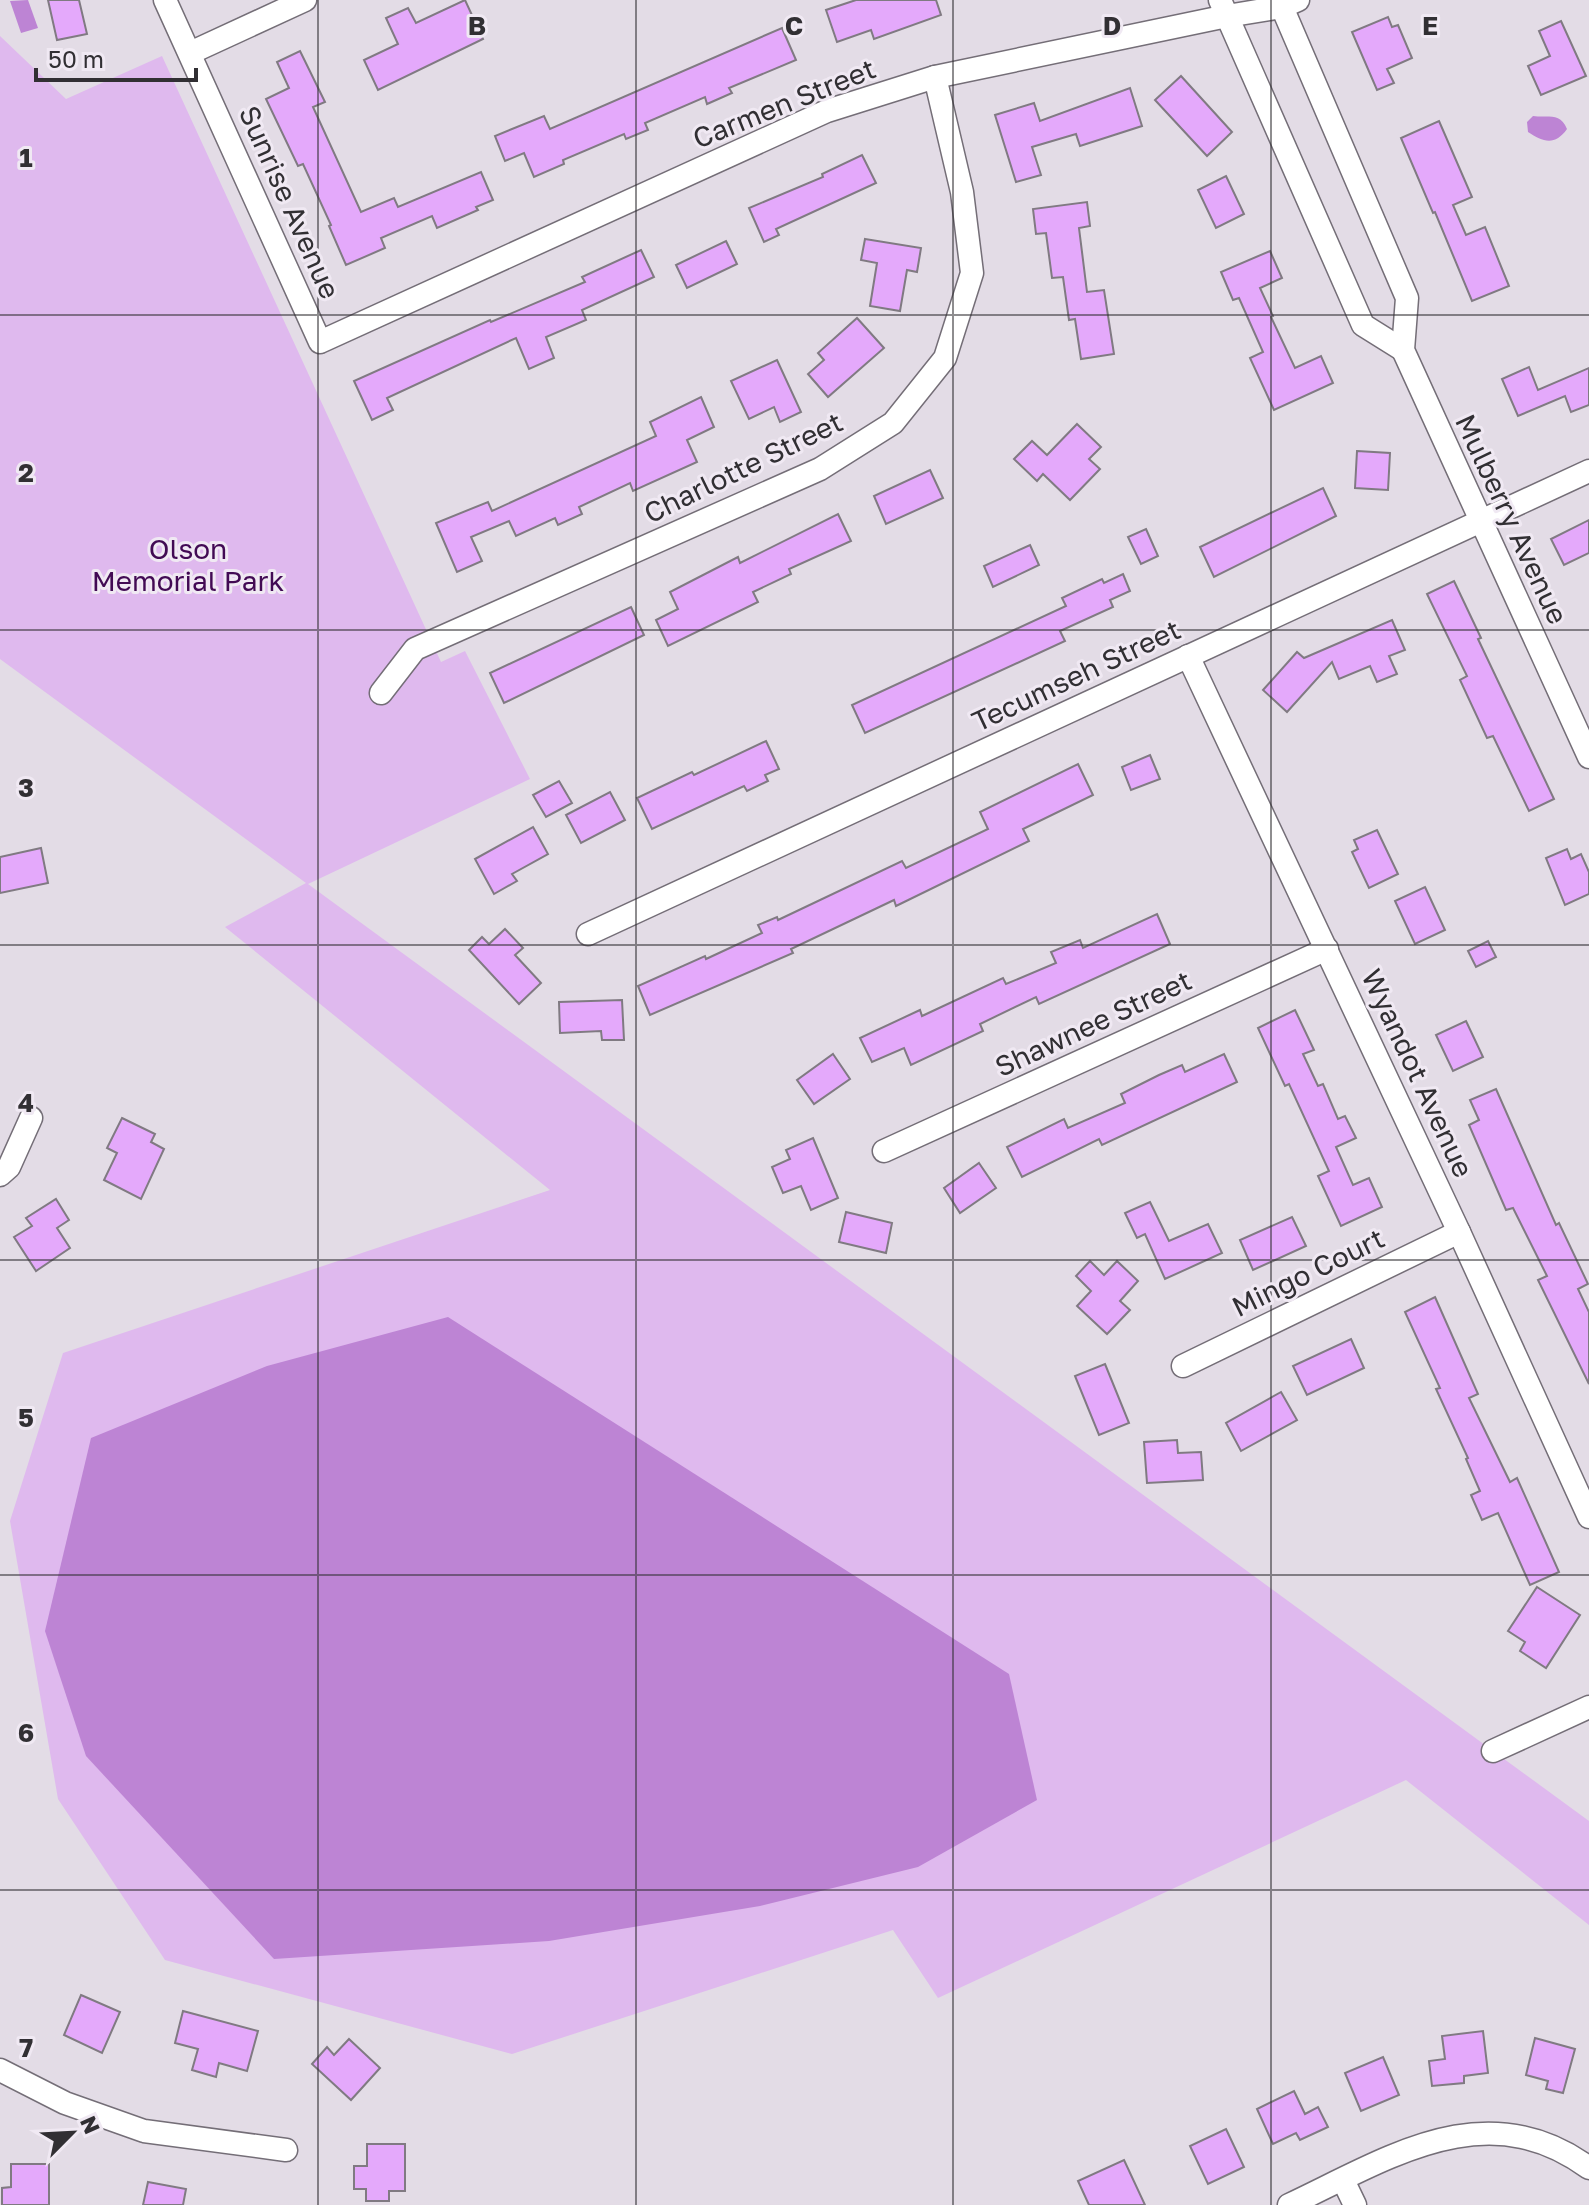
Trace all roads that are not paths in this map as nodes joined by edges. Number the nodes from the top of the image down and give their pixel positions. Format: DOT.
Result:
graph roads {
  1 [pos="165,0"];
  2 [pos="305,0"];
  3 [pos="1286,2"];
  4 [pos="1223,8"];
  5 [pos="190,53"];
  6 [pos="935,77"];
  7 [pos="320,342"];
  8 [pos="1403,350"];
  9 [pos="1589,471"];
  10 [pos="1479,522"];
  11 [pos="1188,656"];
  12 [pos="381,693"];
  13 [pos="1589,757"];
  14 [pos="588,934"];
  15 [pos="1327,949"];
  16 [pos="31,1118"];
  17 [pos="884,1151"];
  18 [pos="0,1175"];
  19 [pos="1459,1232"];
  20 [pos="1183,1366"];
  21 [pos="1589,1517"];
  22 [pos="1589,1707"];
  23 [pos="1493,1751"];
  24 [pos="0,2070"];
  25 [pos="286,2150"];
  26 [pos="1589,2168"];
  27 [pos="1343,2180"];
  28 [pos="1289,2205"];
  29 [pos="1355,2205"];
  1 -- 5 [label="street, Sunrise Avenue"];
  2 -- 5 [label="street"];
  3 -- 4 [label="street, Carmen Street"];
  3 -- 8 [label="street, Mulberry Avenue"];
  4 -- 6 [label="street, Carmen Street"];
  4 -- 8 [label="street"];
  5 -- 7 [label="street, Sunrise Avenue"];
  6 -- 7 [label="street, Carmen Street"];
  6 -- 12 [label="street, Charlotte Street"];
  8 -- 10 [label="street, Mulberry Avenue"];
  9 -- 10 [label="street, Tecumseh Street"];
  10 -- 11 [label="street, Tecumseh Street"];
  10 -- 13 [label="street, Mulberry Avenue"];
  11 -- 14 [label="street, Tecumseh Street"];
  11 -- 15 [label="street, Wyandot Avenue"];
  15 -- 17 [label="street, Shawnee Street"];
  15 -- 19 [label="street, Wyandot Avenue"];
  16 -- 18 [label="street"];
  19 -- 20 [label="street, Mingo Court"];
  19 -- 21 [label="street, Wyandot Avenue"];
  22 -- 23 [label="street"];
  24 -- 25 [label="street"];
  26 -- 27 [label="street"];
  27 -- 28 [label="street"];
  27 -- 29 [label="street"];
}
